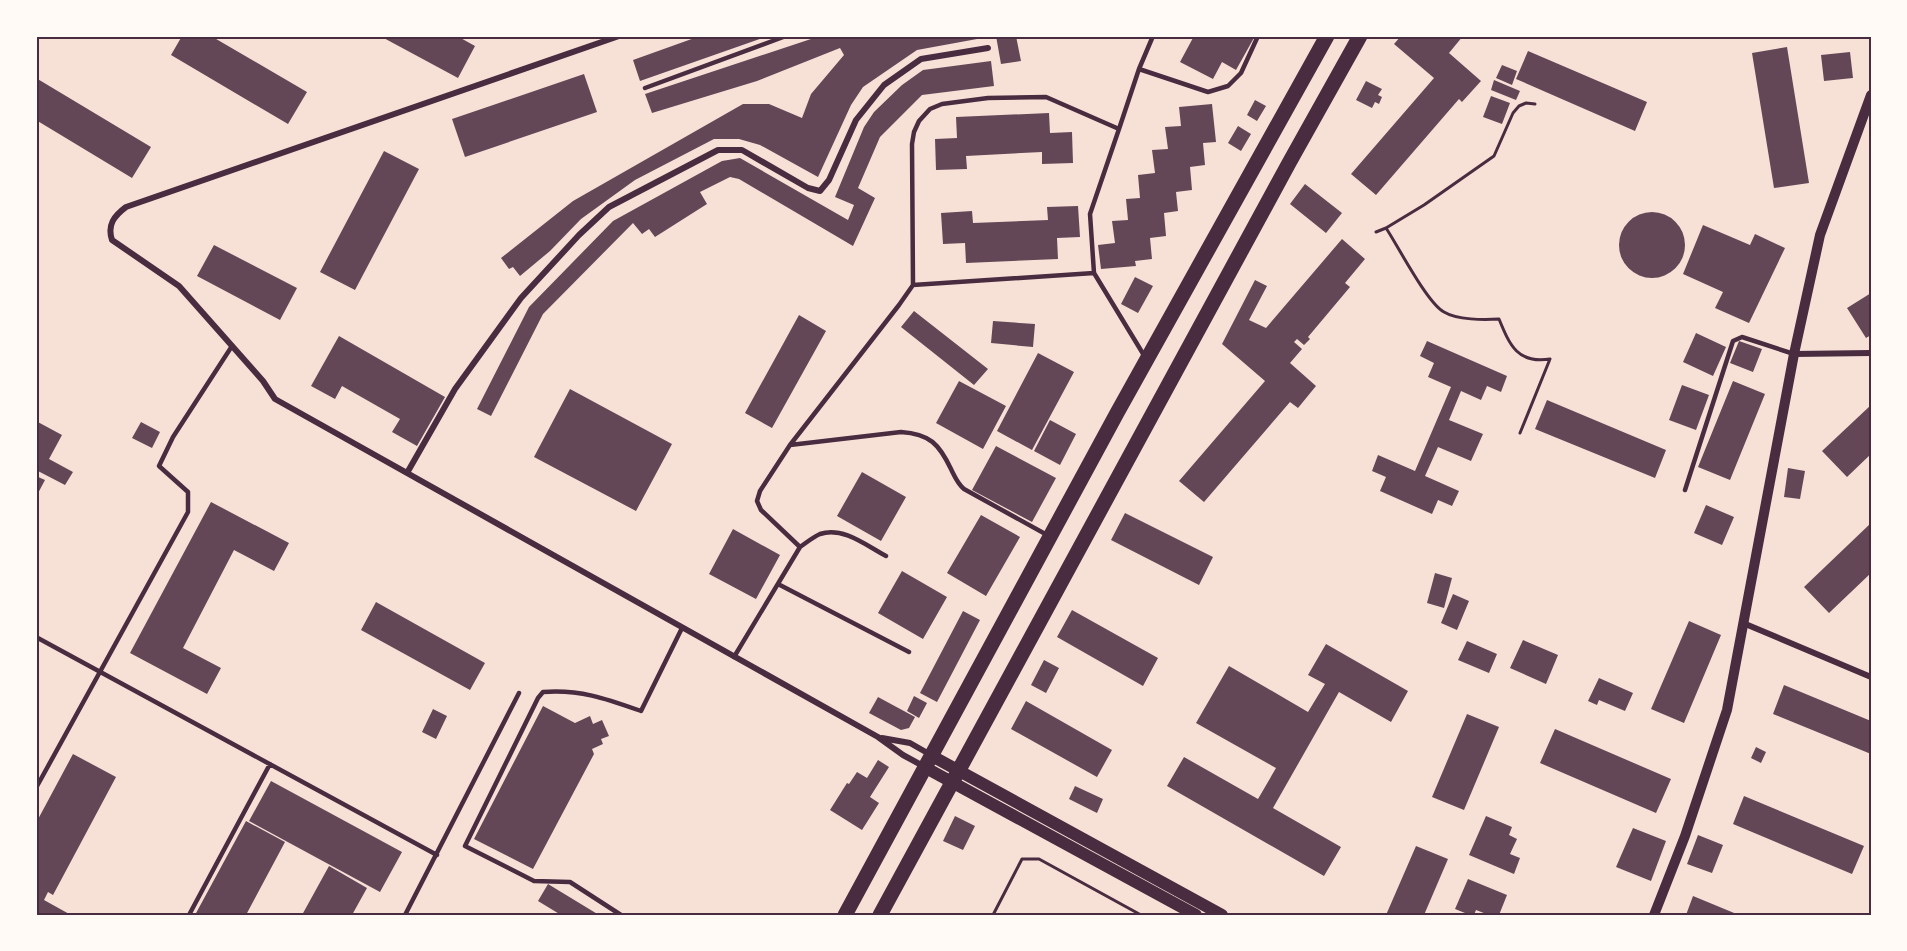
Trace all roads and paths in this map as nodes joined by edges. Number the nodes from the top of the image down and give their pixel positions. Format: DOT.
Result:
graph roads {
  1 [pos="619,36"];
  2 [pos="786,36"];
  3 [pos="1153,36"];
  4 [pos="1258,36"];
  5 [pos="1327,36"];
  6 [pos="1360,36"];
  7 [pos="988,48"];
  8 [pos="1138,69"];
  9 [pos="645,88"];
  10 [pos="1871,95"];
  11 [pos="1535,104"];
  12 [pos="1119,129"];
  13 [pos="1386,228"];
  14 [pos="1376,232"];
  15 [pos="1094,273"];
  16 [pos="913,285"];
  17 [pos="232,346"];
  18 [pos="1870,352"];
  19 [pos="1794,354"];
  20 [pos="1146,359"];
  21 [pos="1521,434"];
  22 [pos="790,445"];
  23 [pos="407,473"];
  24 [pos="1685,490"];
  25 [pos="1051,537"];
  26 [pos="800,547"];
  27 [pos="886,556"];
  28 [pos="778,584"];
  29 [pos="1743,623"];
  30 [pos="682,628"];
  31 [pos="36,637"];
  32 [pos="909,652"];
  33 [pos="734,657"];
  34 [pos="100,672"];
  35 [pos="1871,677"];
  36 [pos="519,693"];
  37 [pos="878,738"];
  38 [pos="929,762"];
  39 [pos="270,764"];
  40 [pos="956,777"];
  41 [pos="36,788"];
  42 [pos="436,855"];
  43 [pos="189,915"];
  44 [pos="405,915"];
  45 [pos="621,915"];
  46 [pos="846,915"];
  47 [pos="880,915"];
  48 [pos="993,915"];
  49 [pos="1141,915"];
  50 [pos="1196,915"];
  51 [pos="1222,915"];
  52 [pos="1654,915"];
  1 -- 17 [label="street"];
  2 -- 9 [label="lane"];
  3 -- 8 [label="lane"];
  4 -- 8 [label="lane"];
  5 -- 20 [label="main road"];
  6 -- 40 [label="main road"];
  7 -- 23 [label="street"];
  8 -- 12 [label="lane"];
  10 -- 19 [label="street"];
  11 -- 13 [label="path"];
  12 -- 15 [label="lane"];
  12 -- 16 [label="lane"];
  13 -- 14 [label="path"];
  13 -- 21 [label="path"];
  15 -- 16 [label="lane"];
  15 -- 20 [label="lane"];
  16 -- 22 [label="lane"];
  17 -- 23 [label="street"];
  17 -- 34 [label="lane"];
  18 -- 19 [label="street"];
  19 -- 24 [label="lane"];
  19 -- 29 [label="street"];
  20 -- 25 [label="main road"];
  22 -- 25 [label="lane"];
  22 -- 26 [label="lane"];
  23 -- 30 [label="street"];
  25 -- 38 [label="main road"];
  26 -- 27 [label="lane"];
  26 -- 28 [label="lane"];
  28 -- 32 [label="lane"];
  28 -- 33 [label="lane"];
  29 -- 35 [label="street"];
  29 -- 52 [label="street"];
  30 -- 33 [label="street"];
  30 -- 45 [label="lane"];
  31 -- 34 [label="lane"];
  33 -- 37 [label="street"];
  34 -- 39 [label="lane"];
  34 -- 41 [label="lane"];
  36 -- 42 [label="lane"];
  37 -- 38 [label="street"];
  37 -- 38 [label="street"];
  38 -- 40 [label="main road"];
  38 -- 46 [label="main road"];
  39 -- 42 [label="lane"];
  39 -- 43 [label="lane"];
  40 -- 47 [label="main road"];
  40 -- 50 [label="main road"];
  40 -- 51 [label="main road"];
  42 -- 44 [label="lane"];
  48 -- 49 [label="path"];
}
